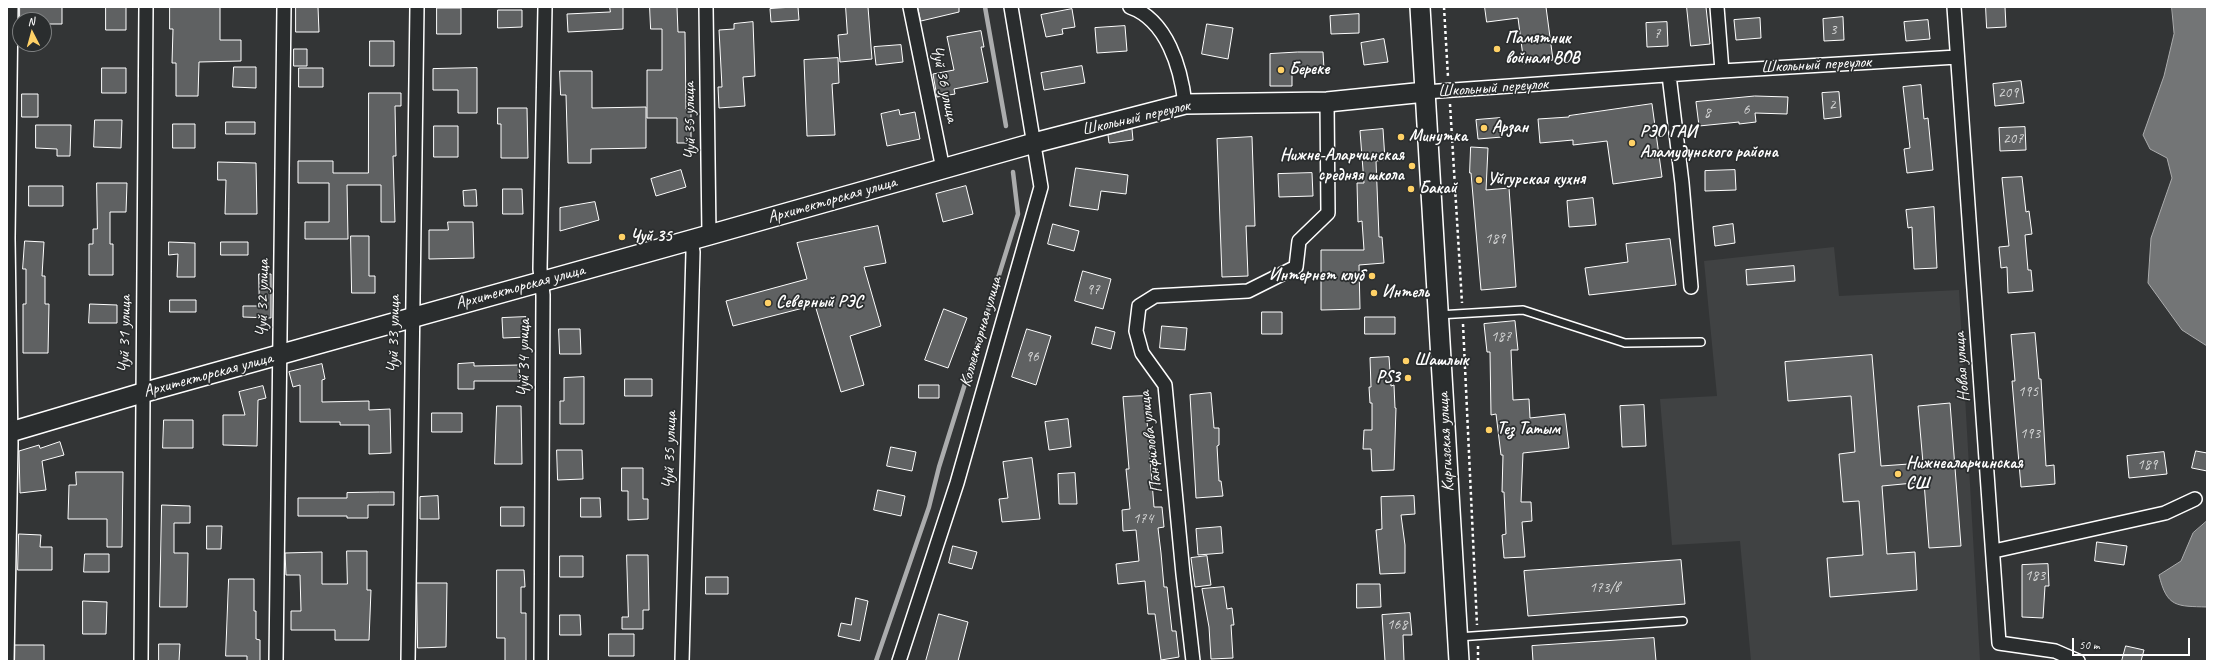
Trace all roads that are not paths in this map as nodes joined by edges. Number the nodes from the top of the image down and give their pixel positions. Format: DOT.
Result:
graph roads {
  1 [pos="11,7"];
  2 [pos="146,7"];
  3 [pos="284,7"];
  4 [pos="417,7"];
  5 [pos="545,7"];
  6 [pos="706,7"];
  7 [pos="910,7"];
  8 [pos="1011,7"];
  9 [pos="1130,7"];
  10 [pos="1420,7"];
  11 [pos="1717,7"];
  12 [pos="1954,7"];
  13 [pos="1957,57"];
  14 [pos="1722,71"];
  15 [pos="1669,75"];
  16 [pos="1425,92"];
  17 [pos="1327,102"];
  18 [pos="1185,104"];
  19 [pos="1034,143"];
  20 [pos="943,169"];
  21 [pos="700,238"];
  22 [pos="541,282"];
  23 [pos="1691,287"];
  24 [pos="1438,315"];
  25 [pos="413,317"];
  26 [pos="1701,342"];
  27 [pos="280,355"];
  28 [pos="142,393"];
  29 [pos="9,432"];
  30 [pos="2195,499"];
  31 [pos="1994,551"];
  32 [pos="1683,621"];
  33 [pos="1457,637"];
  34 [pos="7,661"];
  35 [pos="141,661"];
  36 [pos="276,661"];
  37 [pos="408,661"];
  38 [pos="541,661"];
  39 [pos="682,661"];
  40 [pos="899,661"];
  41 [pos="1193,661"];
  42 [pos="1459,661"];
  43 [pos="2078,661"];
  1 -- 29 [label="street"];
  2 -- 28 [label="street, Чуй 31 улица"];
  3 -- 27 [label="street, Чуй 32 улица"];
  4 -- 25 [label="street, Чуй 33 улица"];
  5 -- 22 [label="street, Чуй 34 улица"];
  6 -- 21 [label="street, Чуй 35 улица"];
  7 -- 20 [label="street, Чуй 36 улица"];
  8 -- 19 [label="street, Коллекторная улица"];
  9 -- 18 [label="street"];
  10 -- 16 [label="street, Киргизская улица"];
  11 -- 14 [label="street"];
  12 -- 13 [label="street, Новая улица"];
  13 -- 14 [label="street, Школьный переулок"];
  13 -- 31 [label="street, Новая улица"];
  14 -- 15 [label="street, Школьный переулок"];
  15 -- 16 [label="street, Школьный переулок"];
  15 -- 23 [label="street"];
  16 -- 17 [label="street, Школьный переулок"];
  16 -- 24 [label="street, Киргизская улица"];
  17 -- 18 [label="street, Школьный переулок"];
  17 -- 41 [label="street, Панфилова улица"];
  18 -- 19 [label="street, Школьный переулок"];
  19 -- 20 [label="street, Архитекторская улица"];
  19 -- 40 [label="street, Коллекторная улица"];
  20 -- 21 [label="street, Архитекторская улица"];
  21 -- 22 [label="street, Архитекторская улица"];
  21 -- 39 [label="street, Чуй 35 улица"];
  22 -- 25 [label="street, Архитекторская улица"];
  22 -- 38 [label="street, Чуй 34 улица"];
  24 -- 26 [label="lane"];
  24 -- 33 [label="street, Киргизская улица"];
  25 -- 27 [label="street, Архитекторская улица"];
  25 -- 37 [label="street, Чуй 33 улица"];
  27 -- 28 [label="street, Архитекторская улица"];
  27 -- 36 [label="street, Чуй 32 улица"];
  28 -- 29 [label="street, Архитекторская улица"];
  28 -- 35 [label="street, Чуй 31 улица"];
  29 -- 34 [label="street"];
  30 -- 31 [label="street"];
  31 -- 43 [label="street, Новая улица"];
  32 -- 33 [label="lane"];
  33 -- 42 [label="street, Киргизская улица"];
}
